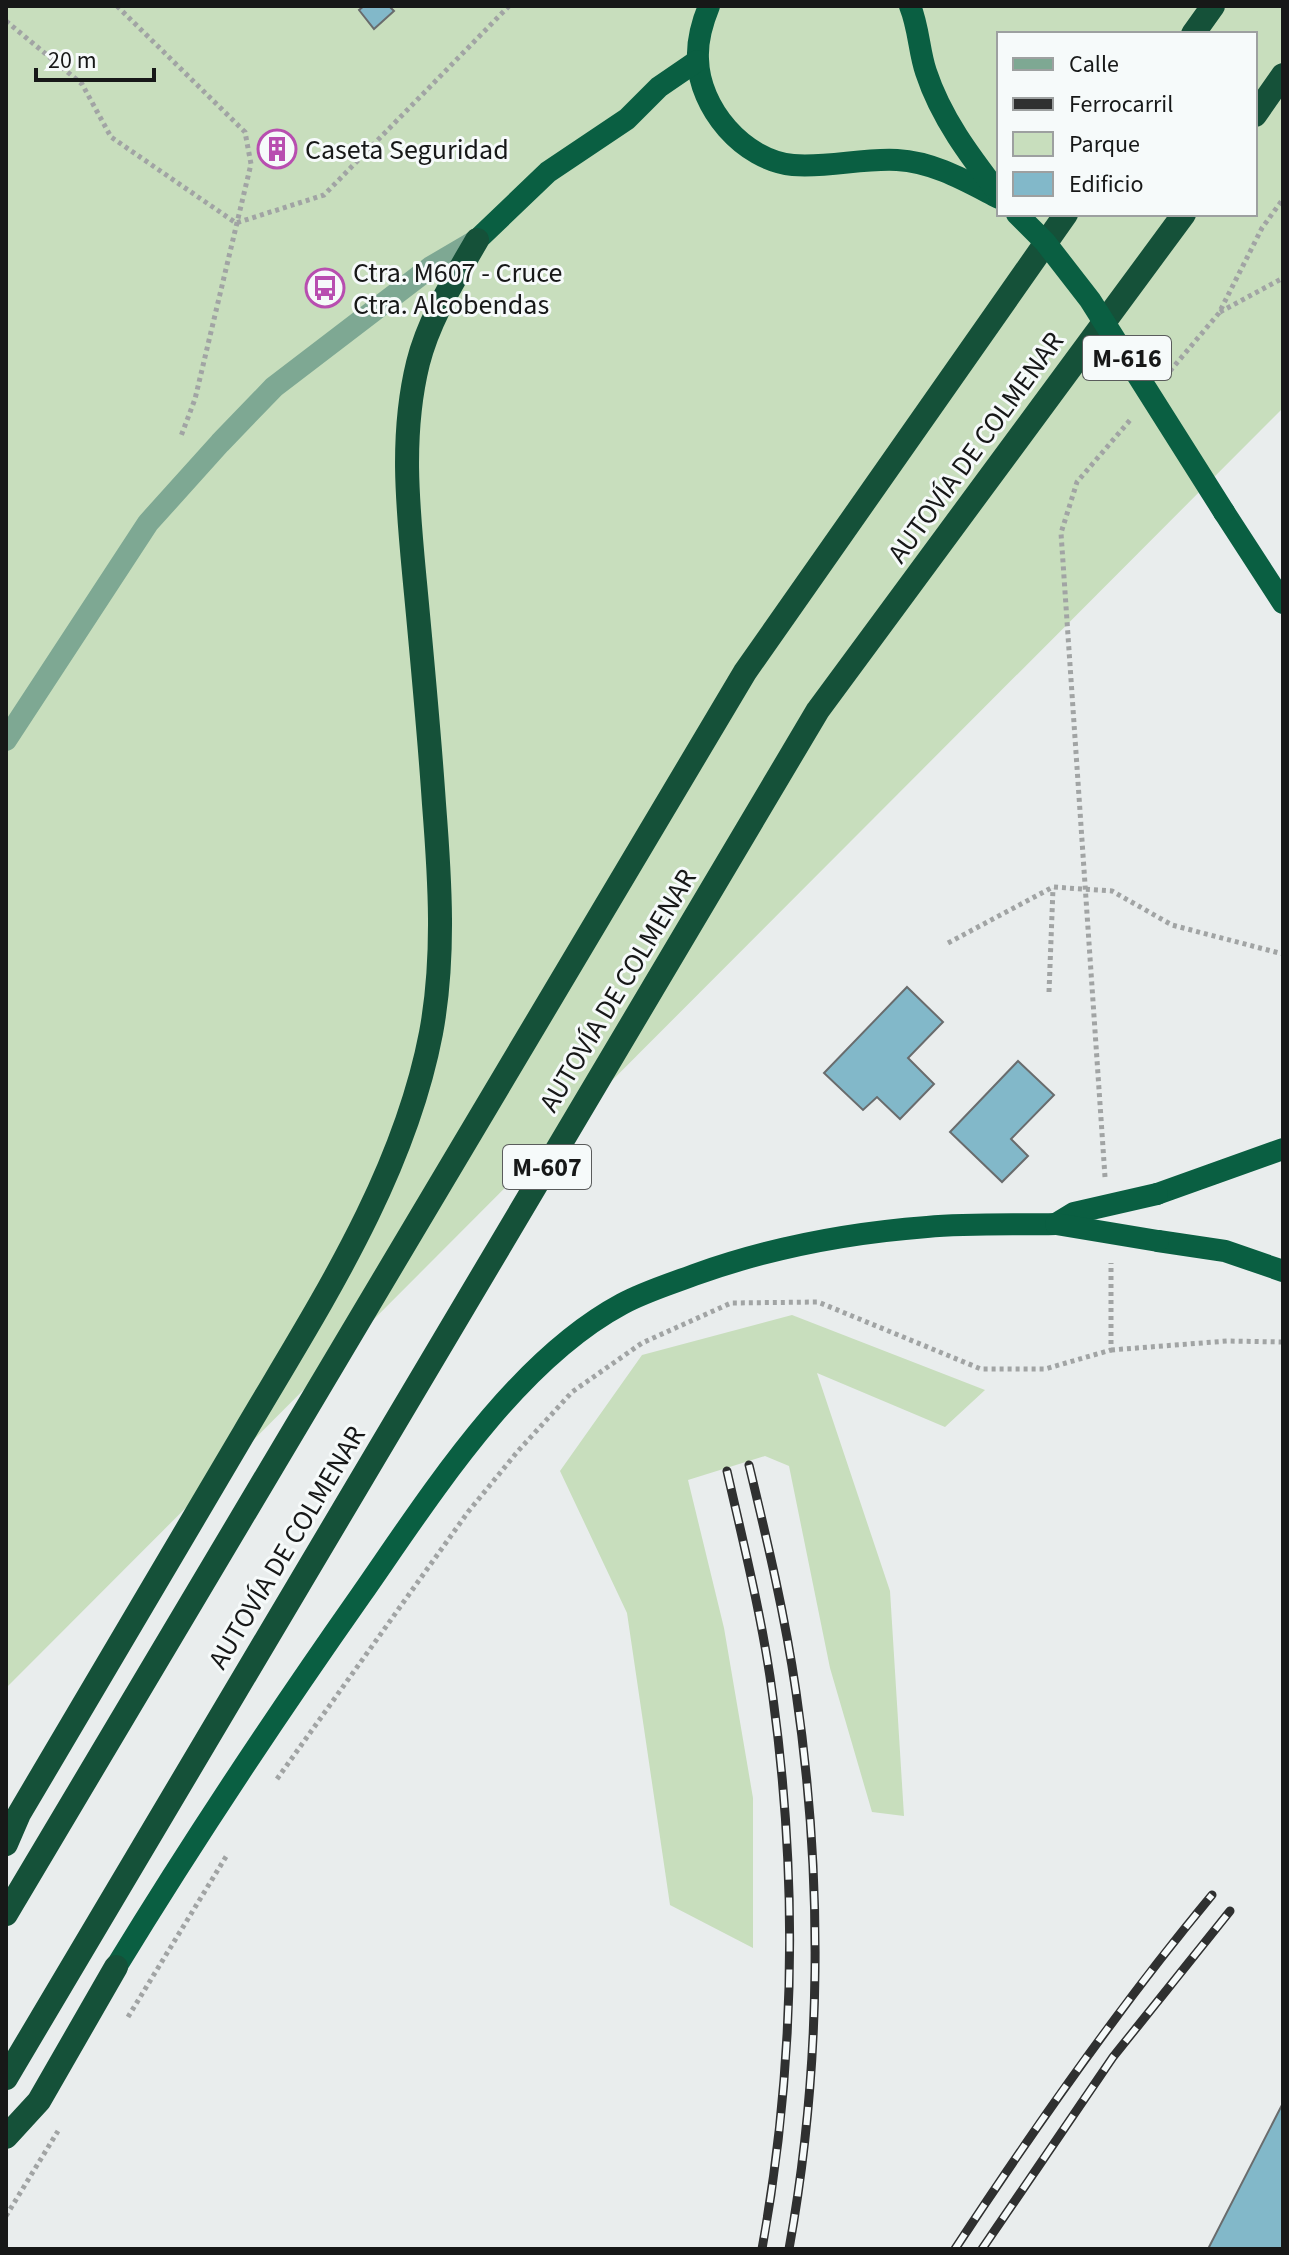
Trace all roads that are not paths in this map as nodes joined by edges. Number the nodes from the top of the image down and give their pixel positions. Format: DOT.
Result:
graph roads {
  1 [pos="709,6"];
  2 [pos="910,6"];
  3 [pos="1213,6"];
  4 [pos="1194,32"];
  5 [pos="697,61"];
  6 [pos="1283,75"];
  7 [pos="1257,112"];
  8 [pos="997,193"];
  9 [pos="997,195"];
  10 [pos="1019,216"];
  11 [pos="1065,216"];
  12 [pos="1183,216"];
  13 [pos="477,240"];
  14 [pos="1283,603"];
  15 [pos="6,740"];
  16 [pos="1283,1149"];
  17 [pos="1056,1224"];
  18 [pos="1283,1271"];
  19 [pos="6,1844"];
  20 [pos="6,1914"];
  21 [pos="116,1967"];
  22 [pos="6,2078"];
  23 [pos="6,2137"];
  1 -- 5 [label="highway"];
  2 -- 8 [label="highway"];
  3 -- 4 [label="highway"];
  5 -- 9 [label="highway"];
  5 -- 13 [label="highway"];
  6 -- 7 [label="highway"];
  10 -- 14 [label="highway, M-616, bridge"];
  11 -- 20 [label="highway, AUTOVÍA DE COLMENAR / M-607"];
  12 -- 22 [label="highway, AUTOVÍA DE COLMENAR / M-607"];
  13 -- 15 [label="street"];
  13 -- 19 [label="highway"];
  16 -- 17 [label="highway, bridge"];
  17 -- 18 [label="highway, bridge"];
  17 -- 21 [label="highway"];
  21 -- 23 [label="highway"];
}
